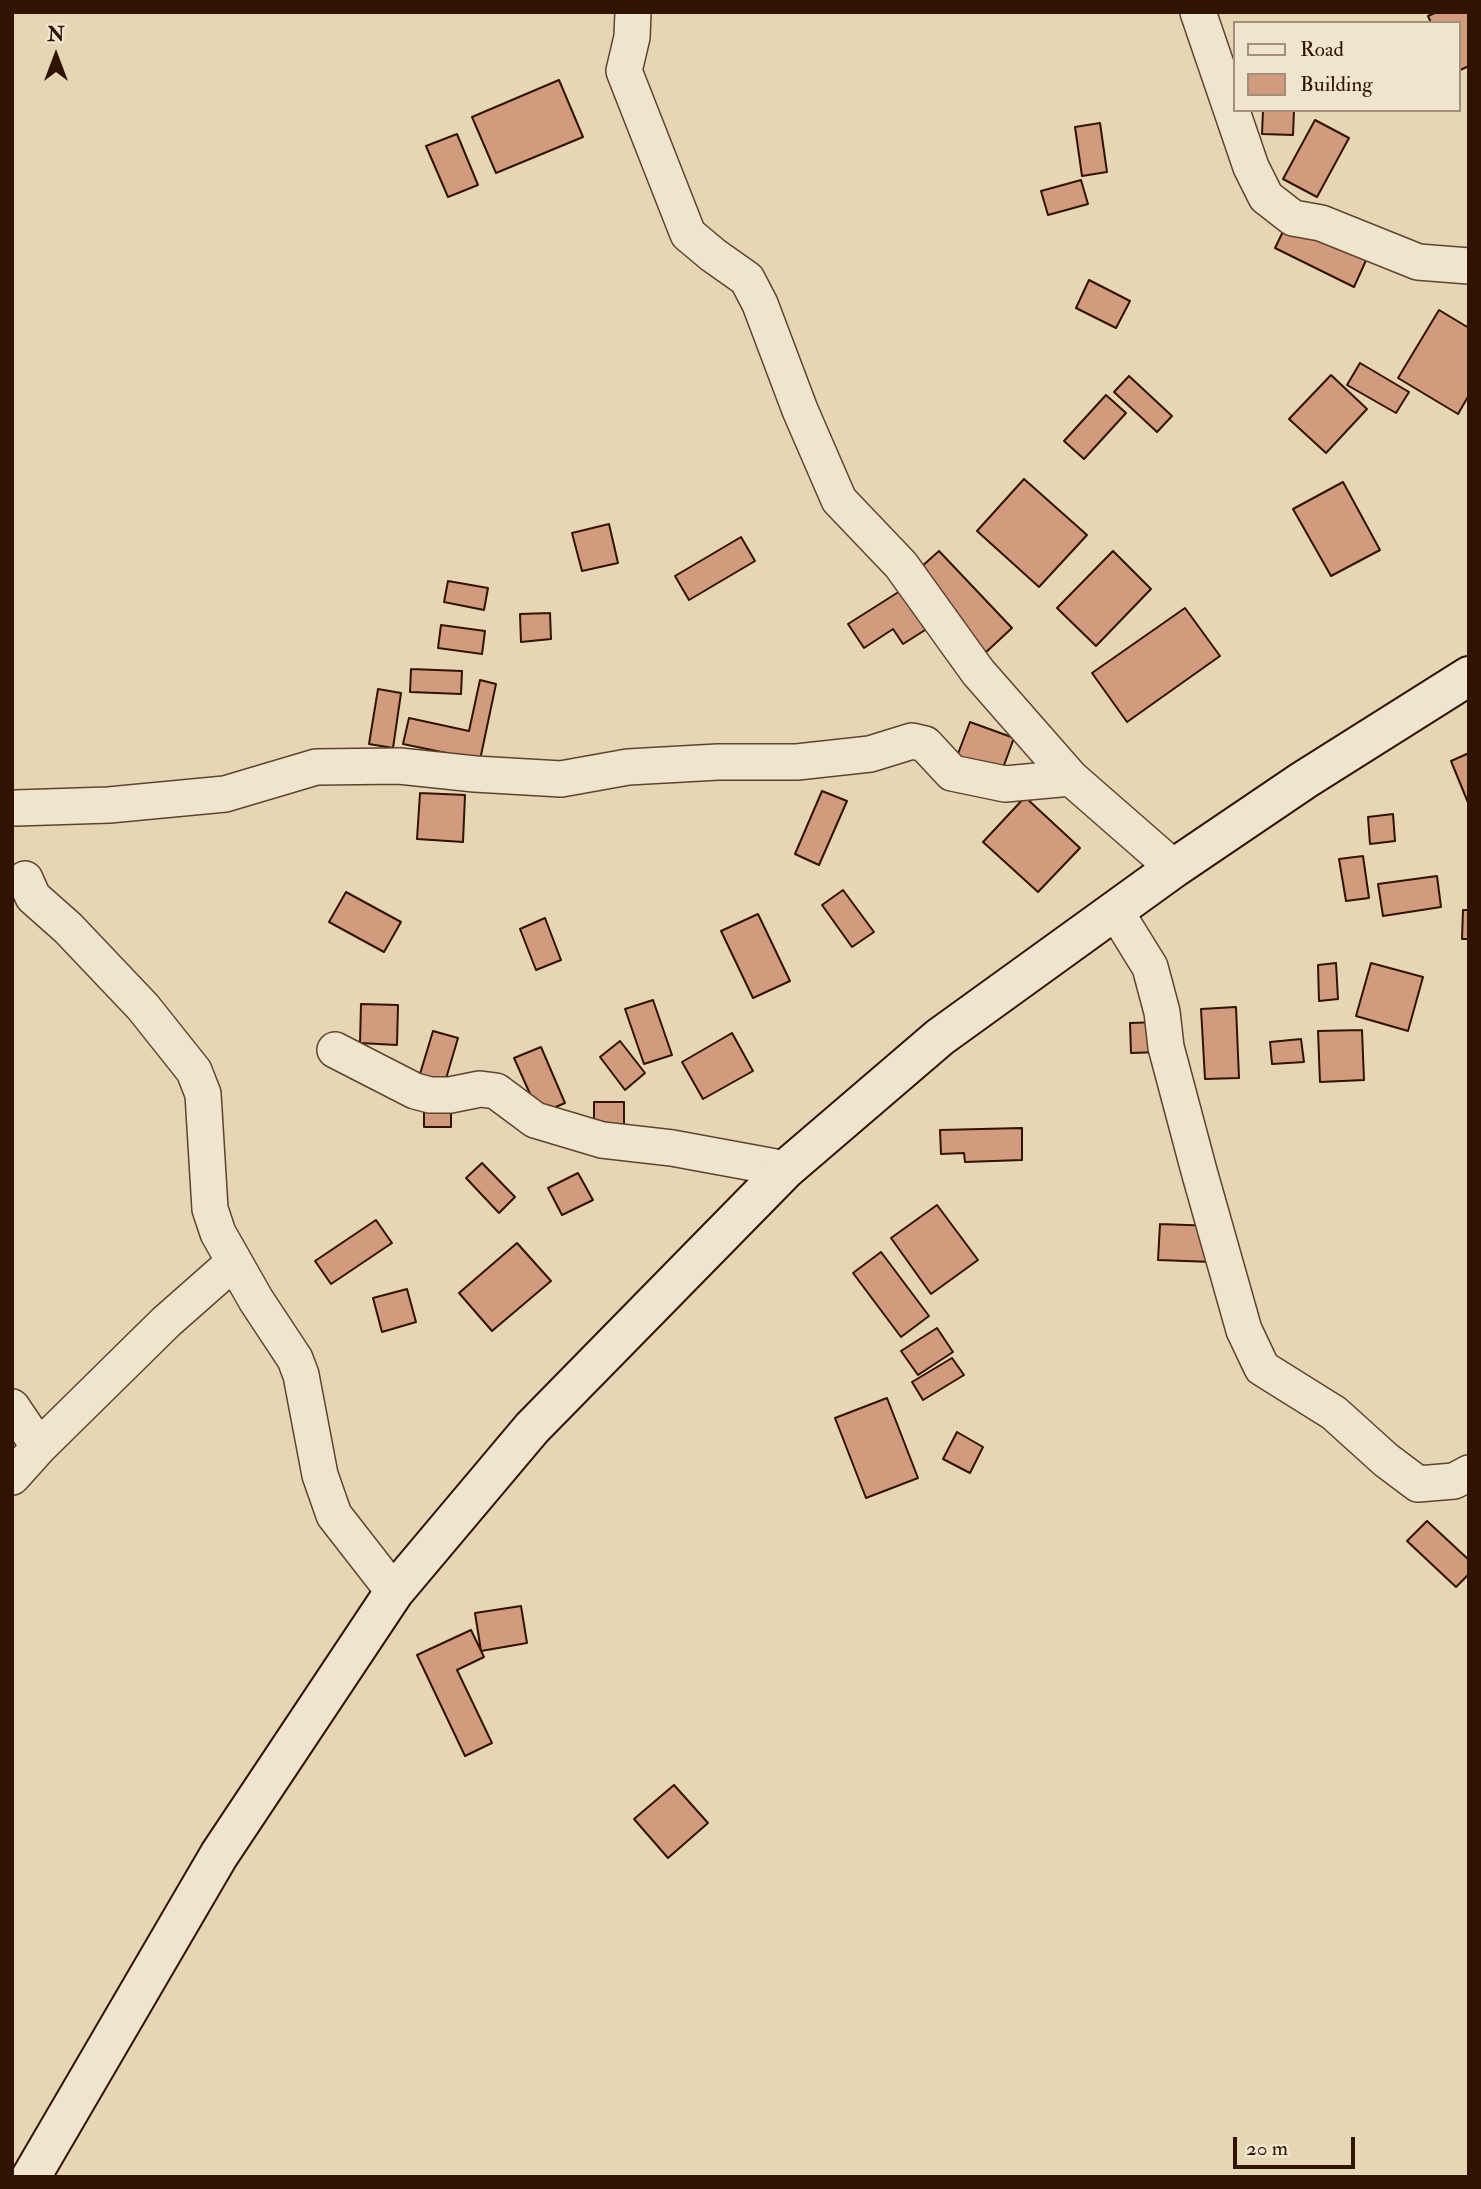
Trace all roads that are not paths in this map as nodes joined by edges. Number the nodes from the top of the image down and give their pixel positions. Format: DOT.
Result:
graph roads {
  1 [pos="633,12"];
  2 [pos="1198,12"];
  3 [pos="1232,111"];
  4 [pos="1232,112"];
  5 [pos="1469,266"];
  6 [pos="1469,676"];
  7 [pos="1071,778"];
  8 [pos="16,808"];
  9 [pos="1174,868"];
  10 [pos="25,879"];
  11 [pos="1116,912"];
  12 [pos="335,1050"];
  13 [pos="786,1168"];
  14 [pos="234,1262"];
  15 [pos="12,1406"];
  16 [pos="39,1447"];
  17 [pos="1469,1473"];
  18 [pos="12,1477"];
  19 [pos="394,1591"];
  20 [pos="31,2177"];
  1 -- 7 [label="street"];
  2 -- 3 [label="street"];
  4 -- 5 [label="street"];
  6 -- 9 [label="street"];
  7 -- 8 [label="street"];
  7 -- 9 [label="street"];
  9 -- 11 [label="street"];
  10 -- 14 [label="street"];
  11 -- 13 [label="street"];
  11 -- 17 [label="street"];
  12 -- 13 [label="street"];
  13 -- 19 [label="street"];
  14 -- 16 [label="street"];
  14 -- 19 [label="street"];
  15 -- 16 [label="street"];
  16 -- 18 [label="street"];
  19 -- 20 [label="street"];
}
